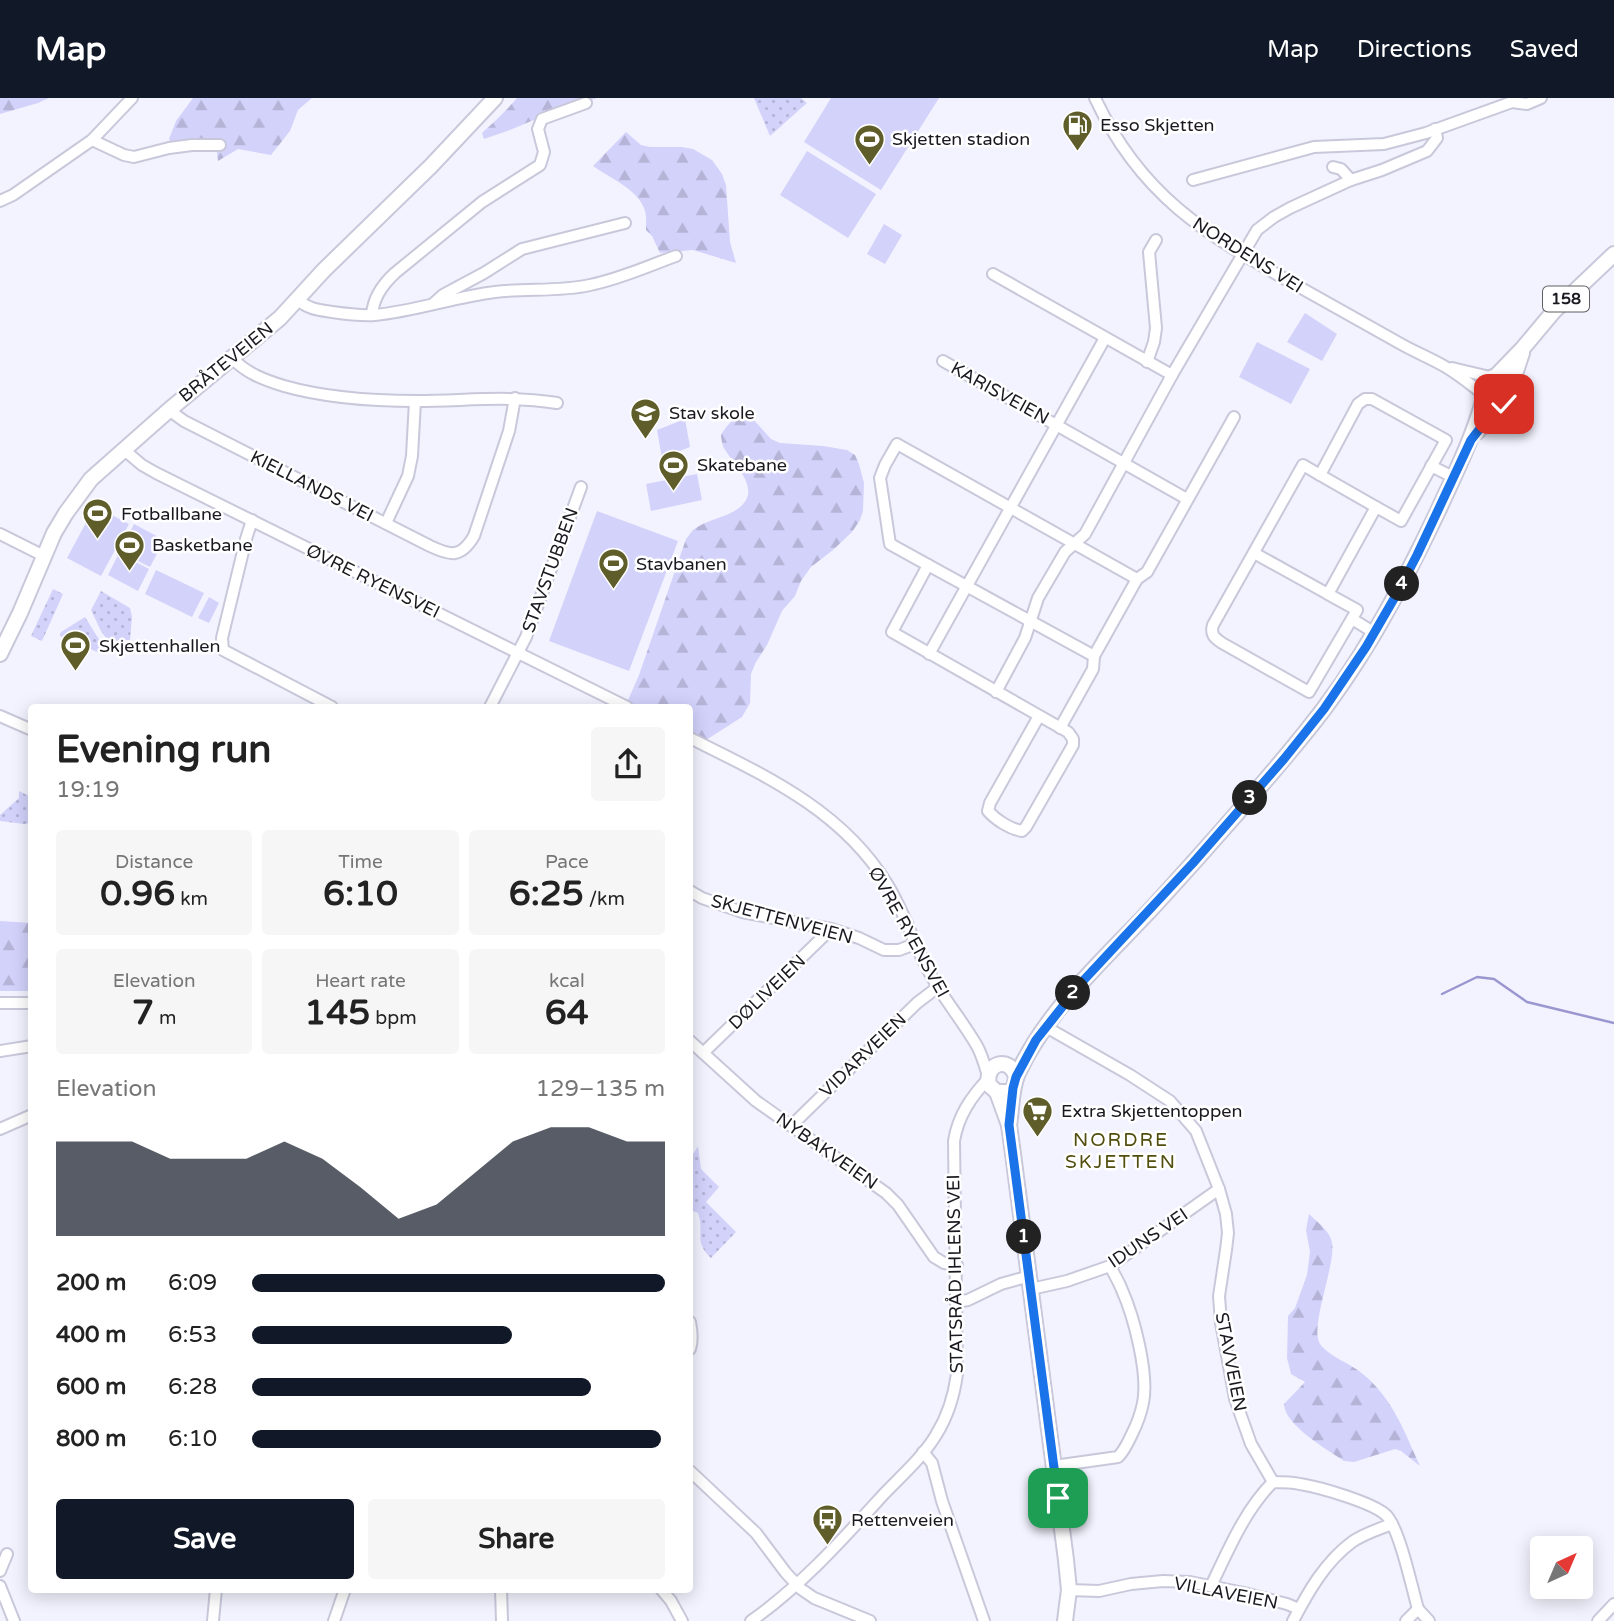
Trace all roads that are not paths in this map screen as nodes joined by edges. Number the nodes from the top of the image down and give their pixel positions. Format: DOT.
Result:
graph roads {
  1 [pos="132,98"];
  2 [pos="495,98"];
  3 [pos="1095,98"];
  4 [pos="1541,98"];
  5 [pos="1516,100"];
  6 [pos="586,103"];
  7 [pos="1435,129"];
  8 [pos="92,140"];
  9 [pos="220,145"];
  10 [pos="1327,146"];
  11 [pos="1193,180"];
  12 [pos="1350,180"];
  13 [pos="0,201"];
  14 [pos="625,223"];
  15 [pos="1156,240"];
  16 [pos="1614,254"];
  17 [pos="1243,255"];
  18 [pos="676,256"];
  19 [pos="993,274"];
  20 [pos="298,300"];
  21 [pos="432,305"];
  22 [pos="372,315"];
  23 [pos="1105,338"];
  24 [pos="1523,348"];
  25 [pos="232,358"];
  26 [pos="943,361"];
  27 [pos="1147,362"];
  28 [pos="1443,365"];
  29 [pos="1172,375"];
  30 [pos="1493,377"];
  31 [pos="1511,386"];
  32 [pos="1483,396"];
  33 [pos="515,398"];
  34 [pos="415,401"];
  35 [pos="557,403"];
  36 [pos="1500,405"];
  37 [pos="169,410"];
  38 [pos="1234,417"];
  39 [pos="1057,425"];
  40 [pos="1471,440"];
  41 [pos="123,449"];
  42 [pos="1124,463"];
  43 [pos="1431,466"];
  44 [pos="1320,475"];
  45 [pos="1453,477"];
  46 [pos="581,487"];
  47 [pos="1188,499"];
  48 [pos="1376,507"];
  49 [pos="1011,508"];
  50 [pos="252,520"];
  51 [pos="386,523"];
  52 [pos="0,534"];
  53 [pos="1075,543"];
  54 [pos="1254,553"];
  55 [pos="44,556"];
  56 [pos="928,565"];
  57 [pos="1137,579"];
  58 [pos="967,586"];
  59 [pos="1328,594"];
  60 [pos="1352,620"];
  61 [pos="1031,622"];
  62 [pos="1375,632"];
  63 [pos="1,649"];
  64 [pos="518,652"];
  65 [pos="929,654"];
  66 [pos="1094,656"];
  67 [pos="996,692"];
  68 [pos="326,704"];
  69 [pos="492,704"];
  70 [pos="621,704"];
  71 [pos="0,716"];
  72 [pos="1039,716"];
  73 [pos="28,728"];
  74 [pos="1060,728"];
  75 [pos="693,740"];
  76 [pos="693,893"];
  77 [pos="831,929"];
  78 [pos="915,944"];
  79 [pos="938,988"];
  80 [pos="0,1003"];
  81 [pos="28,1003"];
  82 [pos="1046,1027"];
  83 [pos="1036,1040"];
  84 [pos="693,1044"];
  85 [pos="28,1046"];
  86 [pos="3,1048"];
  87 [pos="703,1053"];
  88 [pos="995,1077"];
  89 [pos="1015,1083"];
  90 [pos="28,1117"];
  91 [pos="1009,1125"];
  92 [pos="791,1126"];
  93 [pos="0,1129"];
  94 [pos="1219,1189"];
  95 [pos="957,1265"];
  96 [pos="1110,1266"];
  97 [pos="1030,1282"];
  98 [pos="956,1302"];
  99 [pos="923,1452"];
  100 [pos="1054,1466"];
  101 [pos="693,1474"];
  102 [pos="1273,1482"];
  103 [pos="1392,1524"];
  104 [pos="7,1554"];
  105 [pos="0,1571"];
  106 [pos="797,1585"];
  107 [pos="0,1586"];
  108 [pos="1211,1586"];
  109 [pos="1069,1590"];
  110 [pos="216,1593"];
  111 [pos="344,1593"];
  112 [pos="502,1593"];
  113 [pos="664,1593"];
  114 [pos="1614,1604"];
  115 [pos="1299,1609"];
  116 [pos="1418,1609"];
  117 [pos="14,1621"];
  118 [pos="213,1621"];
  119 [pos="334,1621"];
  120 [pos="502,1621"];
  121 [pos="682,1621"];
  122 [pos="751,1621"];
  123 [pos="870,1621"];
  124 [pos="984,1621"];
  125 [pos="1065,1621"];
  126 [pos="1293,1621"];
  127 [pos="1406,1621"];
  128 [pos="1429,1621"];
  129 [pos="1598,1621"];
  1 -- 8 [label="street"];
  2 -- 20 [label="main road, BRÅTEVEIEN"];
  3 -- 17 [label="street, NORDENS VEI"];
  4 -- 5 [label="street"];
  5 -- 7 [label="street"];
  6 -- 22 [label="street"];
  7 -- 10 [label="street"];
  7 -- 12 [label="street"];
  8 -- 9 [label="street"];
  8 -- 13 [label="street"];
  10 -- 11 [label="street"];
  10 -- 12 [label="street"];
  12 -- 17 [label="street"];
  14 -- 21 [label="street"];
  15 -- 27 [label="street"];
  16 -- 24 [label="main road, 158"];
  17 -- 28 [label="street, NORDENS VEI"];
  17 -- 29 [label="street"];
  18 -- 21 [label="street"];
  19 -- 23 [label="street"];
  20 -- 22 [label="street"];
  20 -- 25 [label="main road, BRÅTEVEIEN"];
  21 -- 22 [label="street"];
  23 -- 27 [label="street"];
  23 -- 39 [label="street, KARISVEIEN"];
  24 -- 30 [label="main road, 158"];
  24 -- 31 [label="main road, 158"];
  25 -- 34 [label="street"];
  25 -- 37 [label="main road, BRÅTEVEIEN"];
  26 -- 39 [label="street, KARISVEIEN"];
  27 -- 29 [label="street"];
  28 -- 30 [label="street, NORDENS VEI"];
  28 -- 32 [label="street, NORDENS VEI"];
  29 -- 42 [label="street"];
  30 -- 31 [label="main road"];
  30 -- 32 [label="main road, 158"];
  31 -- 36 [label="main road, 158"];
  32 -- 36 [label="main road"];
  32 -- 40 [label="main road, 158"];
  33 -- 34 [label="street"];
  33 -- 35 [label="street"];
  33 -- 51 [label="street, KIELLANDS VEI"];
  34 -- 51 [label="street"];
  36 -- 40 [label="main road, 158"];
  37 -- 41 [label="main road, BRÅTEVEIEN"];
  37 -- 51 [label="street, KIELLANDS VEI"];
  38 -- 47 [label="street"];
  39 -- 42 [label="street, KARISVEIEN"];
  39 -- 49 [label="street, KARISVEIEN"];
  40 -- 45 [label="main road, 158"];
  41 -- 50 [label="street, ØVRE RYENSVEI"];
  41 -- 55 [label="main road, BRÅTEVEIEN"];
  42 -- 47 [label="street, KARISVEIEN"];
  42 -- 53 [label="street"];
  43 -- 44 [label="street"];
  43 -- 45 [label="street"];
  43 -- 48 [label="street"];
  44 -- 48 [label="street"];
  44 -- 54 [label="street"];
  45 -- 62 [label="main road, 158"];
  46 -- 64 [label="street, STAVSTUBBEN"];
  47 -- 57 [label="street"];
  48 -- 59 [label="street"];
  49 -- 53 [label="street"];
  49 -- 56 [label="street"];
  49 -- 58 [label="street, KARISVEIEN"];
  50 -- 64 [label="street, ØVRE RYENSVEI"];
  50 -- 68 [label="street"];
  52 -- 55 [label="street"];
  53 -- 57 [label="street"];
  53 -- 61 [label="street"];
  54 -- 59 [label="street"];
  54 -- 60 [label="street"];
  55 -- 63 [label="main road, BRÅTEVEIEN"];
  56 -- 58 [label="street"];
  56 -- 65 [label="street"];
  57 -- 66 [label="street"];
  58 -- 61 [label="street"];
  58 -- 65 [label="street, KARISVEIEN"];
  59 -- 60 [label="street"];
  60 -- 62 [label="street"];
  61 -- 66 [label="street"];
  61 -- 67 [label="street"];
  62 -- 82 [label="main road, 158"];
  64 -- 69 [label="street, STAVSTUBBEN"];
  64 -- 70 [label="street, ØVRE RYENSVEI"];
  65 -- 67 [label="street"];
  66 -- 74 [label="street"];
  67 -- 72 [label="street"];
  71 -- 73 [label="street"];
  72 -- 74 [label="street"];
  72 -- 74 [label="street"];
  75 -- 78 [label="street, ØVRE RYENSVEI"];
  76 -- 77 [label="street, SKJETTENVEIEN"];
  77 -- 78 [label="street, SKJETTENVEIEN"];
  77 -- 87 [label="street, DØLIVEIEN"];
  78 -- 79 [label="street, ØVRE RYENSVEI"];
  79 -- 88 [label="street, ØVRE RYENSVEI"];
  79 -- 92 [label="street, VIDARVEIEN"];
  80 -- 81 [label="street"];
  82 -- 83 [label="main road, 158"];
  82 -- 94 [label="street, STAVVEIEN"];
  83 -- 88 [label="main road, 158"];
  83 -- 89 [label="main road, 158"];
  84 -- 87 [label="street, NYBAKVEIEN"];
  85 -- 86 [label="street"];
  87 -- 92 [label="street, NYBAKVEIEN"];
  88 -- 89 [label="main road"];
  88 -- 89 [label="main road"];
  88 -- 91 [label="main road, 158"];
  88 -- 95 [label="street, STATSRÅD IHLENS VEI"];
  89 -- 91 [label="main road, 158"];
  90 -- 93 [label="street"];
  91 -- 97 [label="main road, 158"];
  92 -- 95 [label="street, NYBAKVEIEN"];
  94 -- 96 [label="street, IDUNS VEI"];
  94 -- 102 [label="street, STAVVEIEN"];
  95 -- 98 [label="street, STATSRÅD IHLENS VEI"];
  96 -- 97 [label="street, IDUNS VEI"];
  96 -- 100 [label="street"];
  97 -- 98 [label="street, IDUNS VEI"];
  97 -- 100 [label="main road, 158"];
  98 -- 99 [label="street, STATSRÅD IHLENS VEI"];
  99 -- 106 [label="street, STATSRÅD IHLENS VEI"];
  99 -- 124 [label="street"];
  100 -- 109 [label="main road, 158"];
  101 -- 106 [label="street"];
  102 -- 103 [label="street"];
  102 -- 108 [label="street"];
  103 -- 115 [label="street"];
  103 -- 116 [label="street"];
  104 -- 105 [label="street"];
  106 -- 122 [label="street, STATSRÅD IHLENS VEI"];
  106 -- 123 [label="street"];
  107 -- 117 [label="street"];
  108 -- 109 [label="street, VILLAVEIEN"];
  108 -- 115 [label="street, VILLAVEIEN"];
  109 -- 125 [label="main road, 158"];
  110 -- 118 [label="street"];
  111 -- 119 [label="street"];
  112 -- 120 [label="street"];
  113 -- 121 [label="street"];
  114 -- 129 [label="street"];
  115 -- 126 [label="street"];
  116 -- 127 [label="street"];
  116 -- 128 [label="street"];
}
